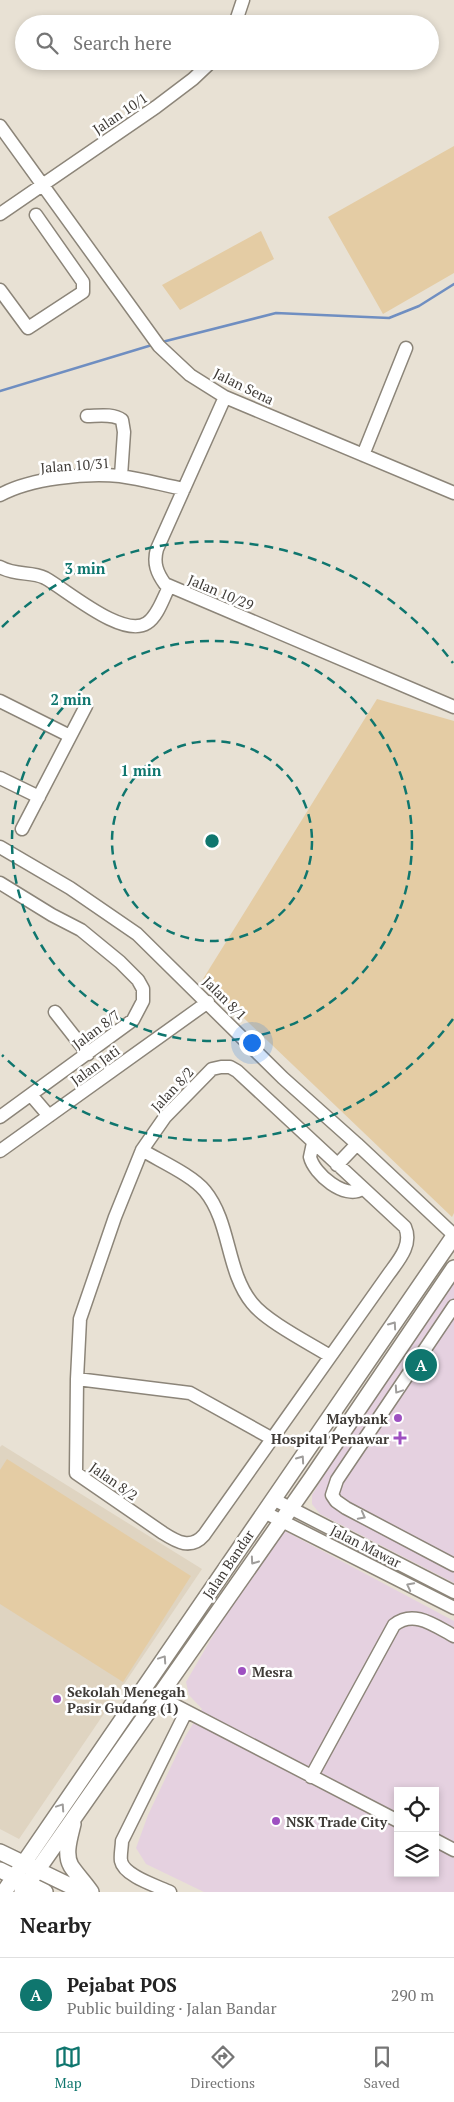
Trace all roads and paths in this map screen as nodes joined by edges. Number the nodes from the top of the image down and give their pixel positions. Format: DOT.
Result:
graph roads {
  1 [pos="243,0"];
  2 [pos="238,15"];
  3 [pos="202,70"];
  4 [pos="0,126"];
  5 [pos="41,184"];
  6 [pos="0,214"];
  7 [pos="36,215"];
  8 [pos="0,290"];
  9 [pos="406,348"];
  10 [pos="225,397"];
  11 [pos="86,416"];
  12 [pos="363,455"];
  13 [pos="121,476"];
  14 [pos="184,490"];
  15 [pos="454,493"];
  16 [pos="0,495"];
  17 [pos="0,567"];
  18 [pos="169,587"];
  19 [pos="0,701"];
  20 [pos="86,706"];
  21 [pos="454,707"];
  22 [pos="70,736"];
  23 [pos="0,778"];
  24 [pos="38,798"];
  25 [pos="22,829"];
  26 [pos="0,847"];
  27 [pos="0,883"];
  28 [pos="208,1002"];
  29 [pos="55,1012"];
  30 [pos="88,1054"];
  31 [pos="31,1095"];
  32 [pos="49,1116"];
  33 [pos="0,1117"];
  34 [pos="313,1143"];
  35 [pos="357,1144"];
  36 [pos="142,1150"];
  37 [pos="0,1152"];
  38 [pos="337,1166"];
  39 [pos="362,1189"];
  40 [pos="454,1236"];
  41 [pos="454,1268"];
  42 [pos="454,1306"];
  43 [pos="330,1356"];
  44 [pos="77,1379"];
  45 [pos="271,1438"];
  46 [pos="273,1499"];
  47 [pos="291,1508"];
  48 [pos="264,1512"];
  49 [pos="282,1521"];
  50 [pos="454,1565"];
  51 [pos="454,1592"];
  52 [pos="454,1608"];
  53 [pos="454,1636"];
  54 [pos="159,1697"];
  55 [pos="186,1712"];
  56 [pos="311,1777"];
  57 [pos="394,1819"];
  58 [pos="73,1820"];
  59 [pos="439,1842"];
  60 [pos="34,1848"];
  61 [pos="454,1850"];
  62 [pos="0,1851"];
  63 [pos="24,1863"];
  64 [pos="0,1870"];
  65 [pos="38,1870"];
  66 [pos="21,1884"];
  67 [pos="4,1892"];
  68 [pos="44,1892"];
  69 [pos="83,1892"];
  70 [pos="90,1892"];
  71 [pos="170,1892"];
  1 -- 2 [label="street"];
  3 -- 5 [label="street, Jalan 10/1"];
  4 -- 5 [label="street, Jalan Sena"];
  5 -- 6 [label="street, Jalan 10/1"];
  5 -- 10 [label="street, Jalan Sena"];
  7 -- 8 [label="street"];
  9 -- 12 [label="street"];
  10 -- 12 [label="street, Jalan Sena"];
  10 -- 14 [label="street, Jalan 10/29"];
  11 -- 13 [label="street"];
  12 -- 15 [label="street, Jalan Sena"];
  13 -- 14 [label="street, Jalan 10/31"];
  13 -- 16 [label="street, Jalan 10/31"];
  14 -- 18 [label="street, Jalan 10/29"];
  17 -- 18 [label="street"];
  18 -- 21 [label="street, Jalan 10/29"];
  19 -- 22 [label="street"];
  20 -- 22 [label="street"];
  22 -- 24 [label="street"];
  23 -- 24 [label="street"];
  24 -- 25 [label="street"];
  26 -- 28 [label="street, Jalan 8/1"];
  27 -- 30 [label="street, Jalan 8/7"];
  28 -- 32 [label="street, Jalan Jati"];
  28 -- 35 [label="street, Jalan 8/1"];
  29 -- 30 [label="street"];
  30 -- 31 [label="street, Jalan 8/7"];
  31 -- 32 [label="street"];
  31 -- 33 [label="street, Jalan 8/7"];
  32 -- 37 [label="street, Jalan Jati"];
  34 -- 36 [label="street, Jalan 8/2"];
  34 -- 38 [label="street, Jalan 8/2"];
  34 -- 39 [label="street"];
  35 -- 38 [label="street"];
  35 -- 40 [label="street, Jalan 8/1"];
  36 -- 43 [label="street"];
  36 -- 44 [label="street, Jalan 8/2"];
  38 -- 39 [label="street, Jalan 8/2"];
  39 -- 43 [label="street, Jalan 8/2"];
  46 -- 40 [label="main road, Jalan Bandar, one-way"];
  41 -- 47 [label="main road, Jalan Bandar"];
  42 -- 50 [label="street, one-way"];
  43 -- 45 [label="street, Jalan 8/2"];
  44 -- 45 [label="street"];
  44 -- 45 [label="street, Jalan 8/2"];
  46 -- 47 [label="street, Jalan Mawar"];
  46 -- 48 [label="main road, Jalan Bandar"];
  47 -- 49 [label="main road, Jalan Bandar"];
  47 -- 51 [label="street, Jalan Mawar"];
  48 -- 49 [label="street, Jalan Mawar"];
  60 -- 48 [label="main road, Jalan Bandar, one-way"];
  52 -- 49 [label="street, Jalan Mawar, one-way"];
  49 -- 54 [label="main road, Jalan Bandar, one-way"];
  53 -- 56 [label="street"];
  54 -- 55 [label="street"];
  54 -- 58 [label="main road, Jalan Bandar"];
  55 -- 56 [label="street"];
  55 -- 71 [label="street"];
  56 -- 57 [label="street"];
  58 -- 65 [label="main road, Jalan Bandar"];
  58 -- 70 [label="main road"];
  59 -- 61 [label="street"];
  60 -- 62 [label="main road"];
  60 -- 63 [label="main road, Jalan Bandar"];
  62 -- 63 [label="main road"];
  63 -- 65 [label="main road"];
  63 -- 66 [label="main road, Jalan Bandar"];
  64 -- 66 [label="main road"];
  65 -- 66 [label="main road, Jalan Bandar"];
  65 -- 69 [label="main road"];
  66 -- 67 [label="main road, Jalan Bandar"];
  66 -- 68 [label="main road"];
}
